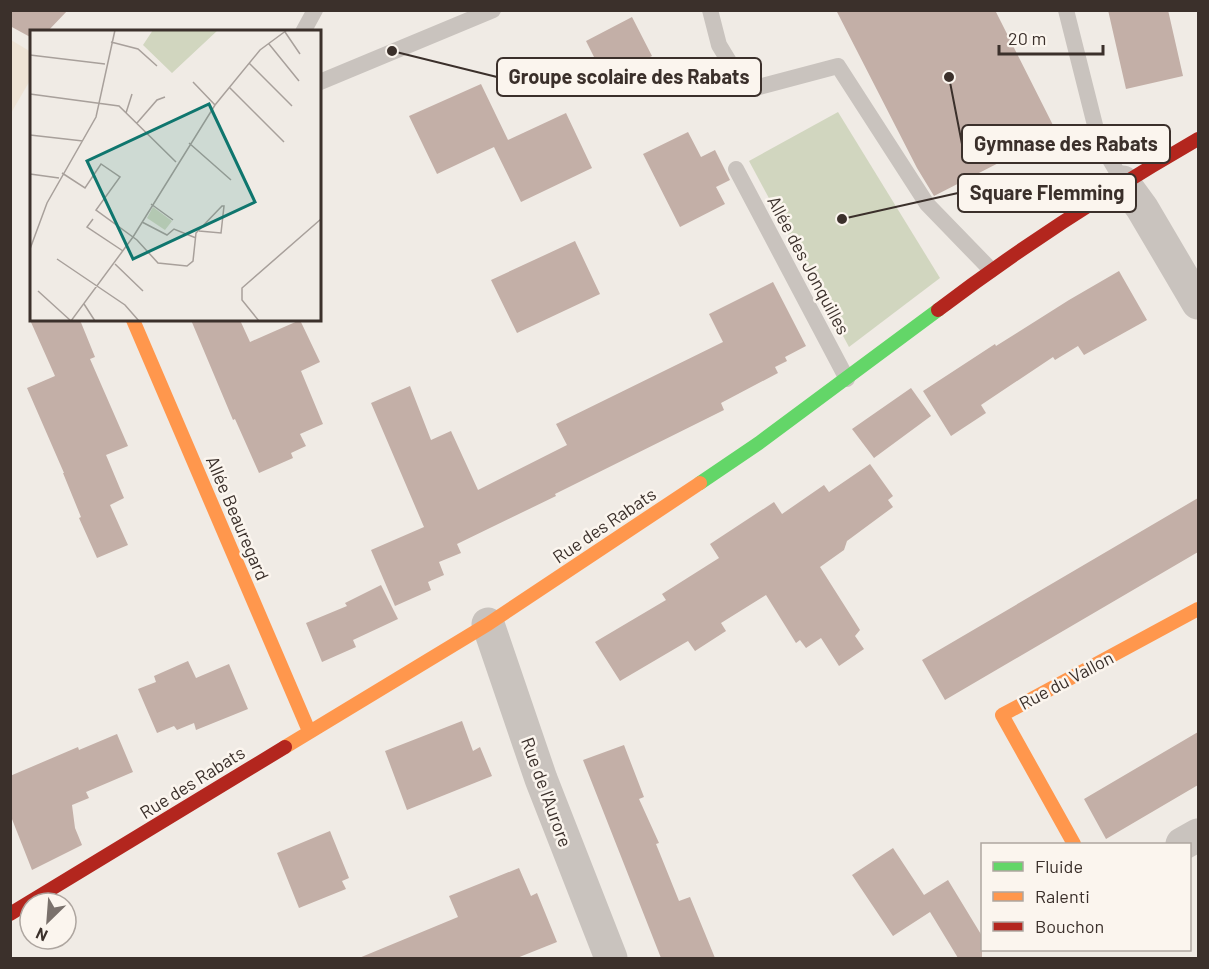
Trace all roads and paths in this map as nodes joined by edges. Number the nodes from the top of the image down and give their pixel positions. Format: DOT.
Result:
graph roads {
  1 [pos="315,10"];
  2 [pos="493,10"];
  3 [pos="710,10"];
  4 [pos="1066,10"];
  5 [pos="304,30"];
  6 [pos="321,82"];
  7 [pos="1198,139"];
  8 [pos="736,169"];
  9 [pos="1123,182"];
  10 [pos="991,270"];
  11 [pos="1198,303"];
  12 [pos="133,321"];
  13 [pos="847,380"];
  14 [pos="1198,609"];
  15 [pos="488,624"];
  16 [pos="309,731"];
  17 [pos="1198,835"];
  18 [pos="1073,843"];
  19 [pos="1184,843"];
  20 [pos="10,914"];
  21 [pos="611,958"];
  1 -- 5 [label="lane"];
  2 -- 6 [label="lane"];
  3 -- 10 [label="lane"];
  4 -- 9 [label="lane"];
  7 -- 9 [label="street, Rue des Rabats"];
  8 -- 13 [label="lane, Allée des Jonquilles"];
  9 -- 10 [label="street, Rue des Rabats"];
  9 -- 11 [label="street"];
  10 -- 13 [label="street, Rue des Rabats"];
  12 -- 16 [label="street, Allée Beauregard"];
  13 -- 15 [label="street, Rue des Rabats"];
  14 -- 18 [label="street, Rue du Vallon"];
  15 -- 16 [label="street, Rue des Rabats"];
  15 -- 21 [label="street, Rue de l'Aurore"];
  16 -- 20 [label="street, Rue des Rabats"];
  17 -- 19 [label="street"];
}
